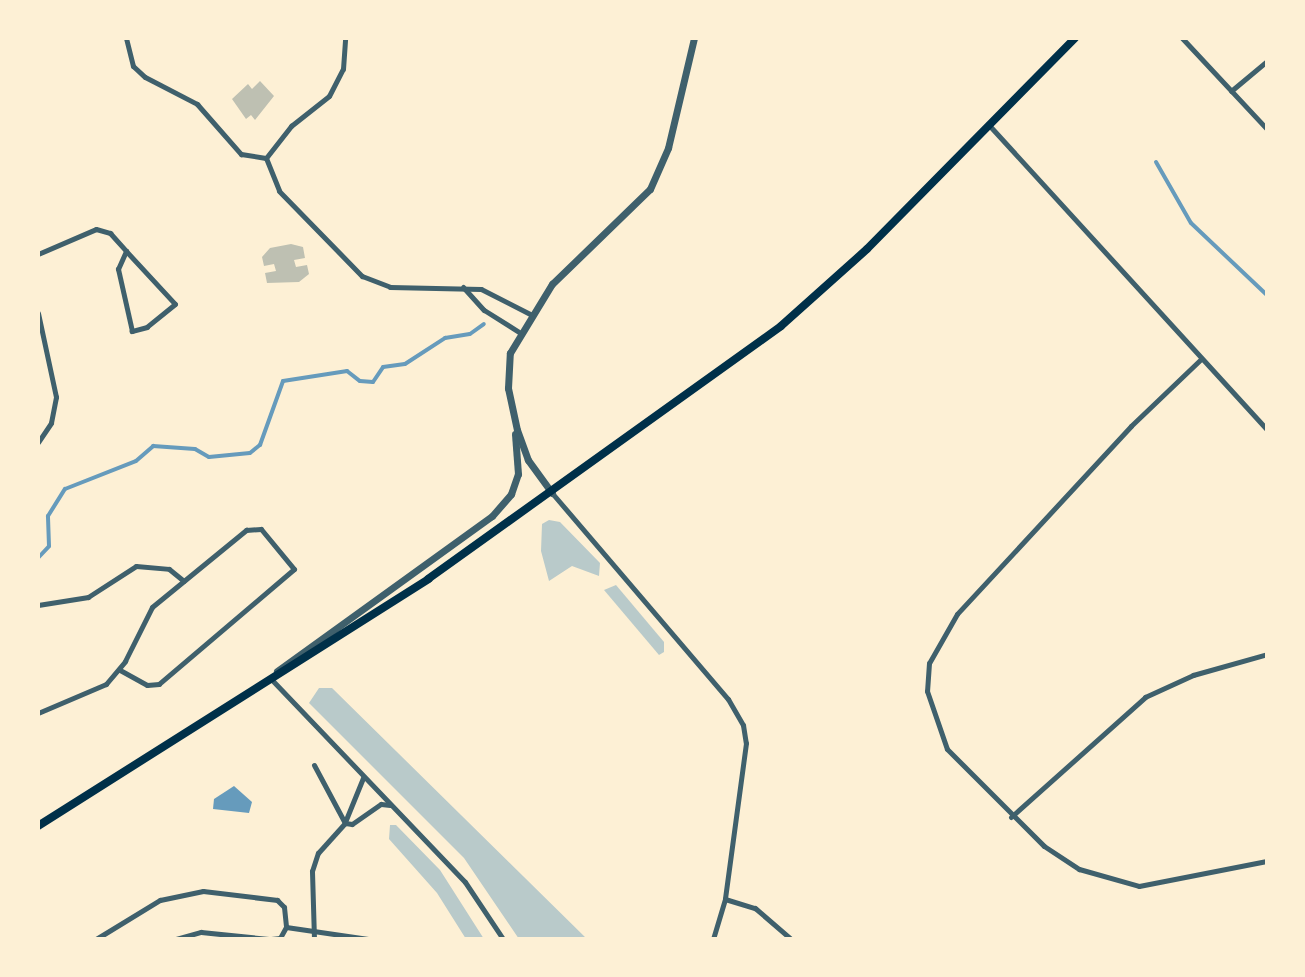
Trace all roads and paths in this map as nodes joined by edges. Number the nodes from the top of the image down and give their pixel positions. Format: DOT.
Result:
graph roads {
  1 [pos="126,38"];
  2 [pos="345,38"];
  3 [pos="694,38"];
  4 [pos="1075,38"];
  5 [pos="1182,38"];
  6 [pos="1267,61"];
  7 [pos="1231,91"];
  8 [pos="988,124"];
  9 [pos="1267,129"];
  10 [pos="266,158"];
  11 [pos="126,251"];
  12 [pos="38,254"];
  13 [pos="463,286"];
  14 [pos="38,313"];
  15 [pos="530,314"];
  16 [pos="519,332"];
  17 [pos="1201,359"];
  18 [pos="513,412"];
  19 [pos="1267,430"];
  20 [pos="38,442"];
  21 [pos="552,493"];
  22 [pos="184,581"];
  23 [pos="38,605"];
  24 [pos="1267,654"];
  25 [pos="120,670"];
  26 [pos="272,680"];
  27 [pos="239,701"];
  28 [pos="38,713"];
  29 [pos="314,765"];
  30 [pos="363,777"];
  31 [pos="391,805"];
  32 [pos="1011,817"];
  33 [pos="345,823"];
  34 [pos="38,826"];
  35 [pos="1267,861"];
  36 [pos="725,899"];
  37 [pos="286,927"];
  38 [pos="314,929"];
  39 [pos="96,939"];
  40 [pos="176,939"];
  41 [pos="270,939"];
  42 [pos="314,939"];
  43 [pos="368,939"];
  44 [pos="503,939"];
  45 [pos="713,939"];
  46 [pos="791,939"];
  1 -- 10 [label="street"];
  2 -- 10 [label="street"];
  3 -- 15 [label="street"];
  4 -- 8 [label="main road"];
  5 -- 7 [label="street"];
  6 -- 7 [label="street"];
  7 -- 9 [label="street"];
  8 -- 17 [label="street"];
  8 -- 21 [label="main road"];
  10 -- 13 [label="street"];
  11 -- 11 [label="street"];
  11 -- 12 [label="street"];
  13 -- 15 [label="street"];
  13 -- 16 [label="street"];
  14 -- 20 [label="street"];
  15 -- 16 [label="street"];
  16 -- 18 [label="street"];
  17 -- 19 [label="street"];
  17 -- 32 [label="street"];
  18 -- 21 [label="street"];
  18 -- 27 [label="street"];
  21 -- 26 [label="main road"];
  21 -- 36 [label="street"];
  22 -- 23 [label="street"];
  22 -- 25 [label="street"];
  22 -- 25 [label="street"];
  24 -- 32 [label="street"];
  25 -- 28 [label="street"];
  26 -- 27 [label="main road"];
  26 -- 30 [label="street"];
  27 -- 34 [label="main road"];
  29 -- 33 [label="street"];
  30 -- 31 [label="street"];
  30 -- 33 [label="street"];
  31 -- 33 [label="street"];
  31 -- 44 [label="street"];
  32 -- 35 [label="street"];
  33 -- 38 [label="street"];
  36 -- 45 [label="street"];
  36 -- 46 [label="street"];
  37 -- 38 [label="street"];
  37 -- 39 [label="street"];
  37 -- 41 [label="street"];
  38 -- 42 [label="street"];
  38 -- 43 [label="street"];
  40 -- 41 [label="street"];
}
